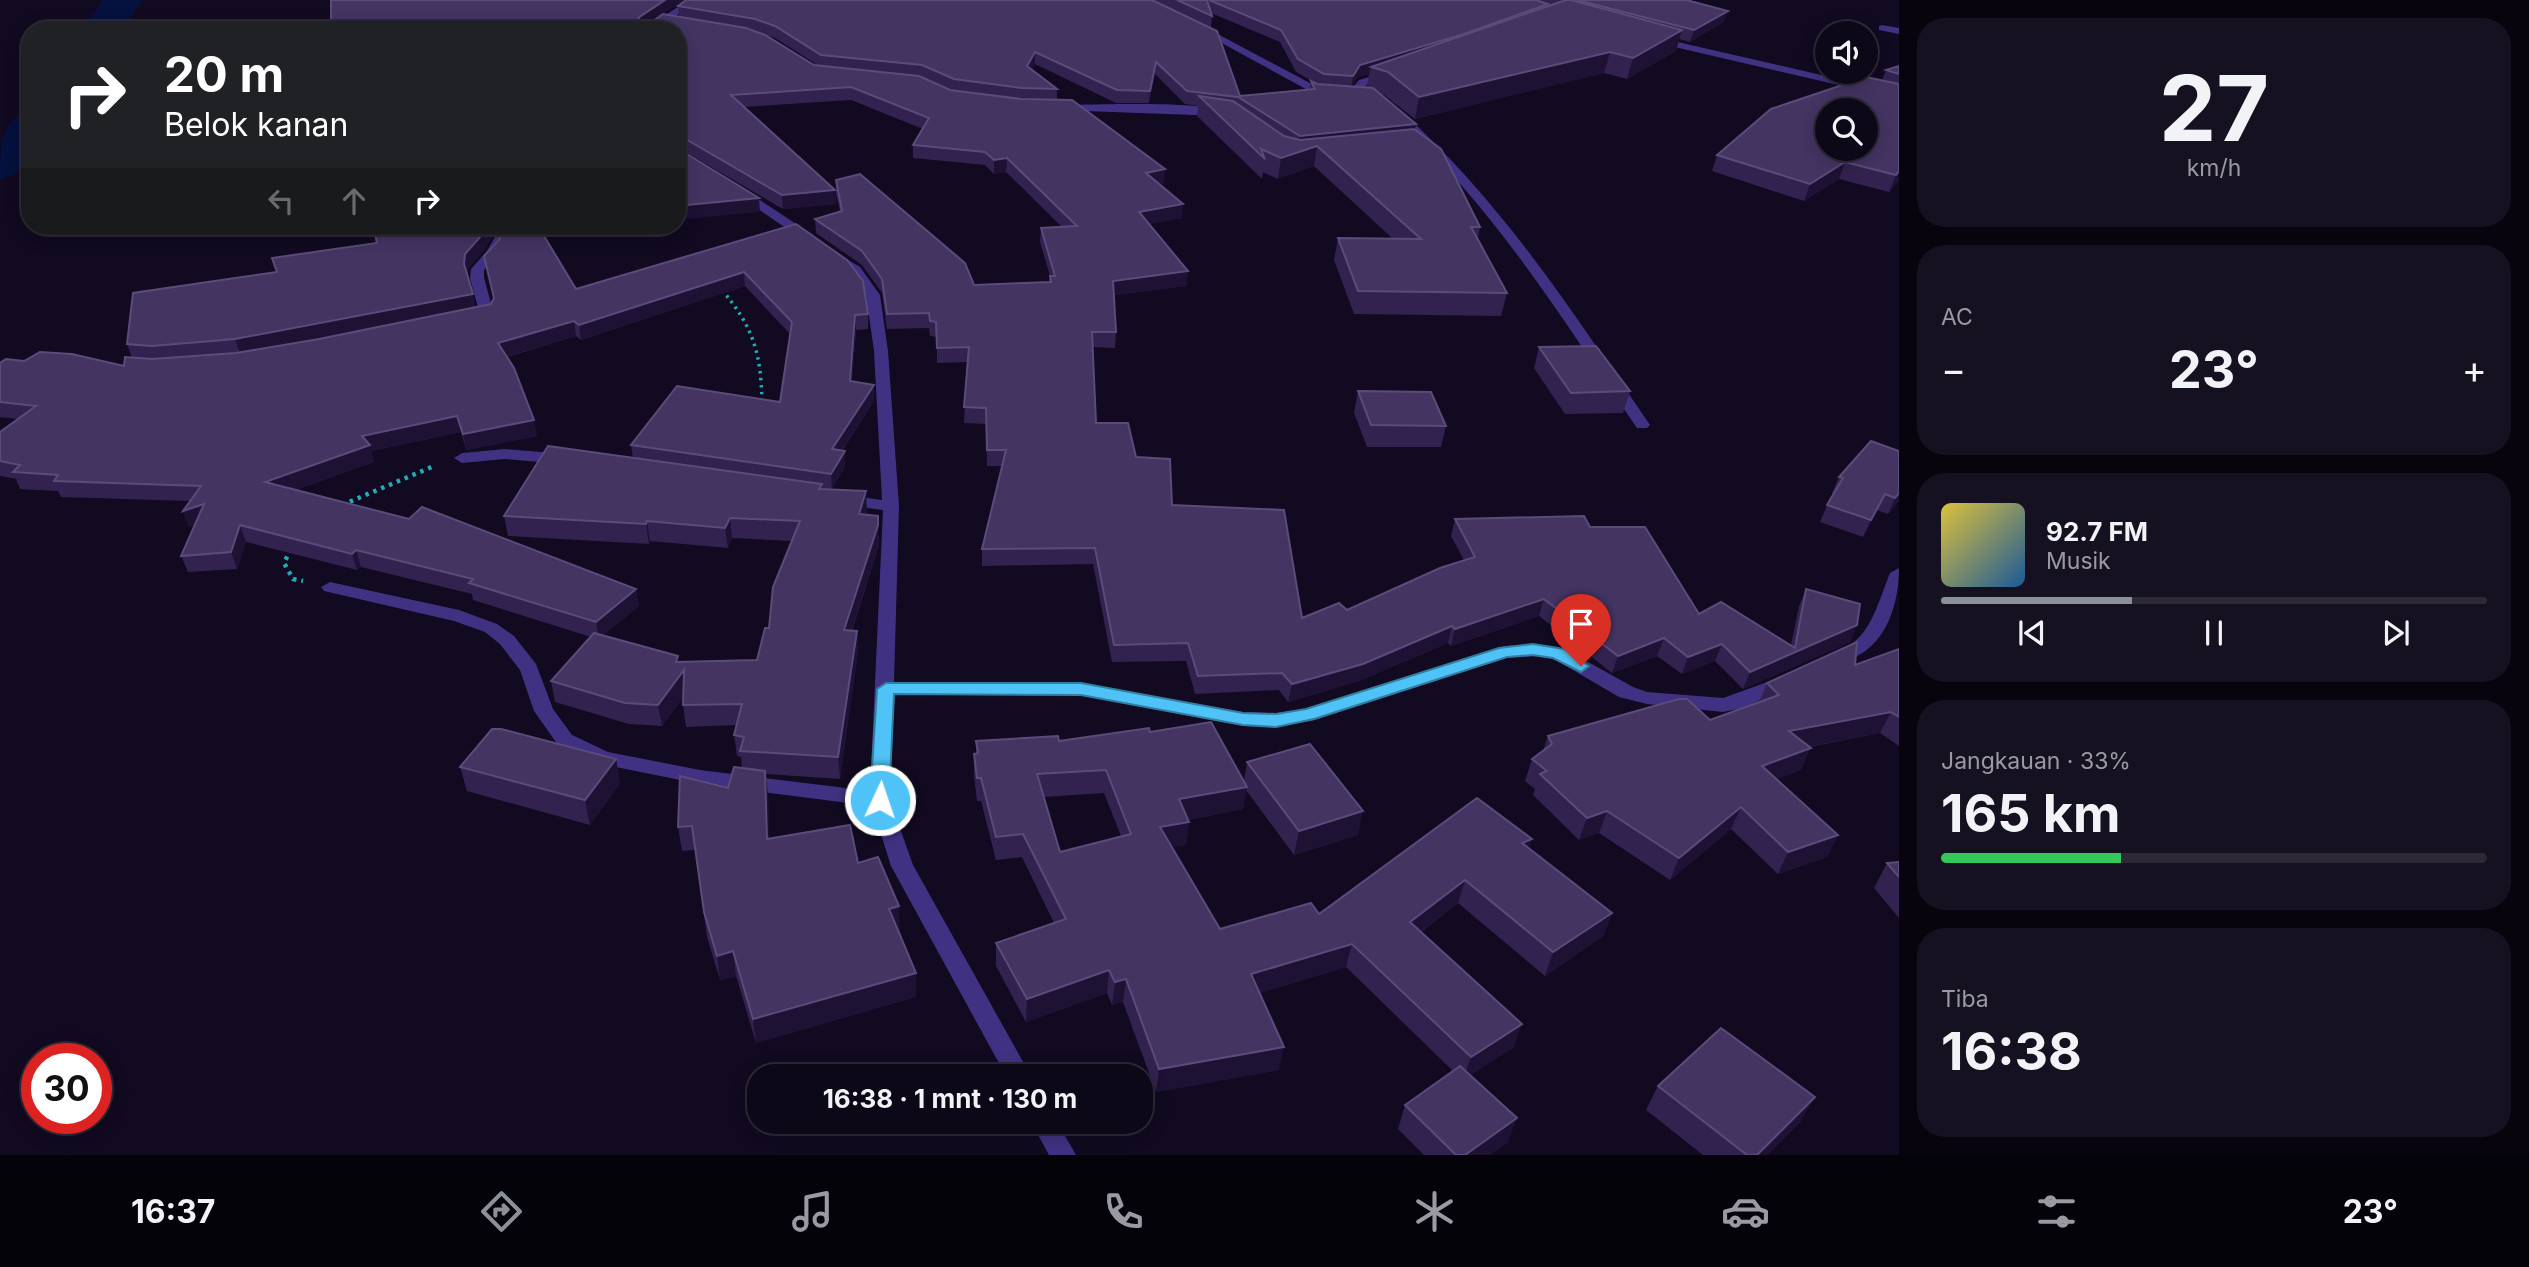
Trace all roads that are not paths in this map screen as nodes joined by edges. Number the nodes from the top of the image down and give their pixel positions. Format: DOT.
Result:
graph roads {
  1 [pos="695,0"];
  2 [pos="662,20"];
  3 [pos="668,21"];
  4 [pos="1191,23"];
  5 [pos="1882,28"];
  6 [pos="1899,31"];
  7 [pos="1640,36"];
  8 [pos="1402,70"];
  9 [pos="1359,93"];
  10 [pos="1899,96"];
  11 [pos="1048,108"];
  12 [pos="1235,115"];
  13 [pos="1430,141"];
  14 [pos="1416,143"];
  15 [pos="727,183"];
  16 [pos="502,235"];
  17 [pos="461,319"];
  18 [pos="1642,425"];
  19 [pos="461,458"];
  20 [pos="579,461"];
  21 [pos="826,497"];
  22 [pos="891,506"];
  23 [pos="1899,573"];
  24 [pos="330,587"];
  25 [pos="1822,664"];
  26 [pos="1797,675"];
  27 [pos="886,689"];
  28 [pos="880,800"];
  29 [pos="1012,1064"];
  30 [pos="1051,1134"];
  31 [pos="1063,1155"];
  1 -- 2 [label="street"];
  2 -- 3 [label="street"];
  4 -- 9 [label="street"];
  5 -- 6 [label="street"];
  7 -- 10 [label="street"];
  8 -- 9 [label="street"];
  9 -- 13 [label="street"];
  11 -- 12 [label="street"];
  13 -- 14 [label="street"];
  13 -- 18 [label="street"];
  15 -- 22 [label="street"];
  16 -- 17 [label="street"];
  19 -- 20 [label="street"];
  21 -- 22 [label="street"];
  22 -- 27 [label="street"];
  23 -- 25 [label="street"];
  24 -- 28 [label="street"];
  26 -- 27 [label="street"];
  27 -- 28 [label="street"];
  28 -- 29 [label="street"];
  30 -- 31 [label="street"];
}
